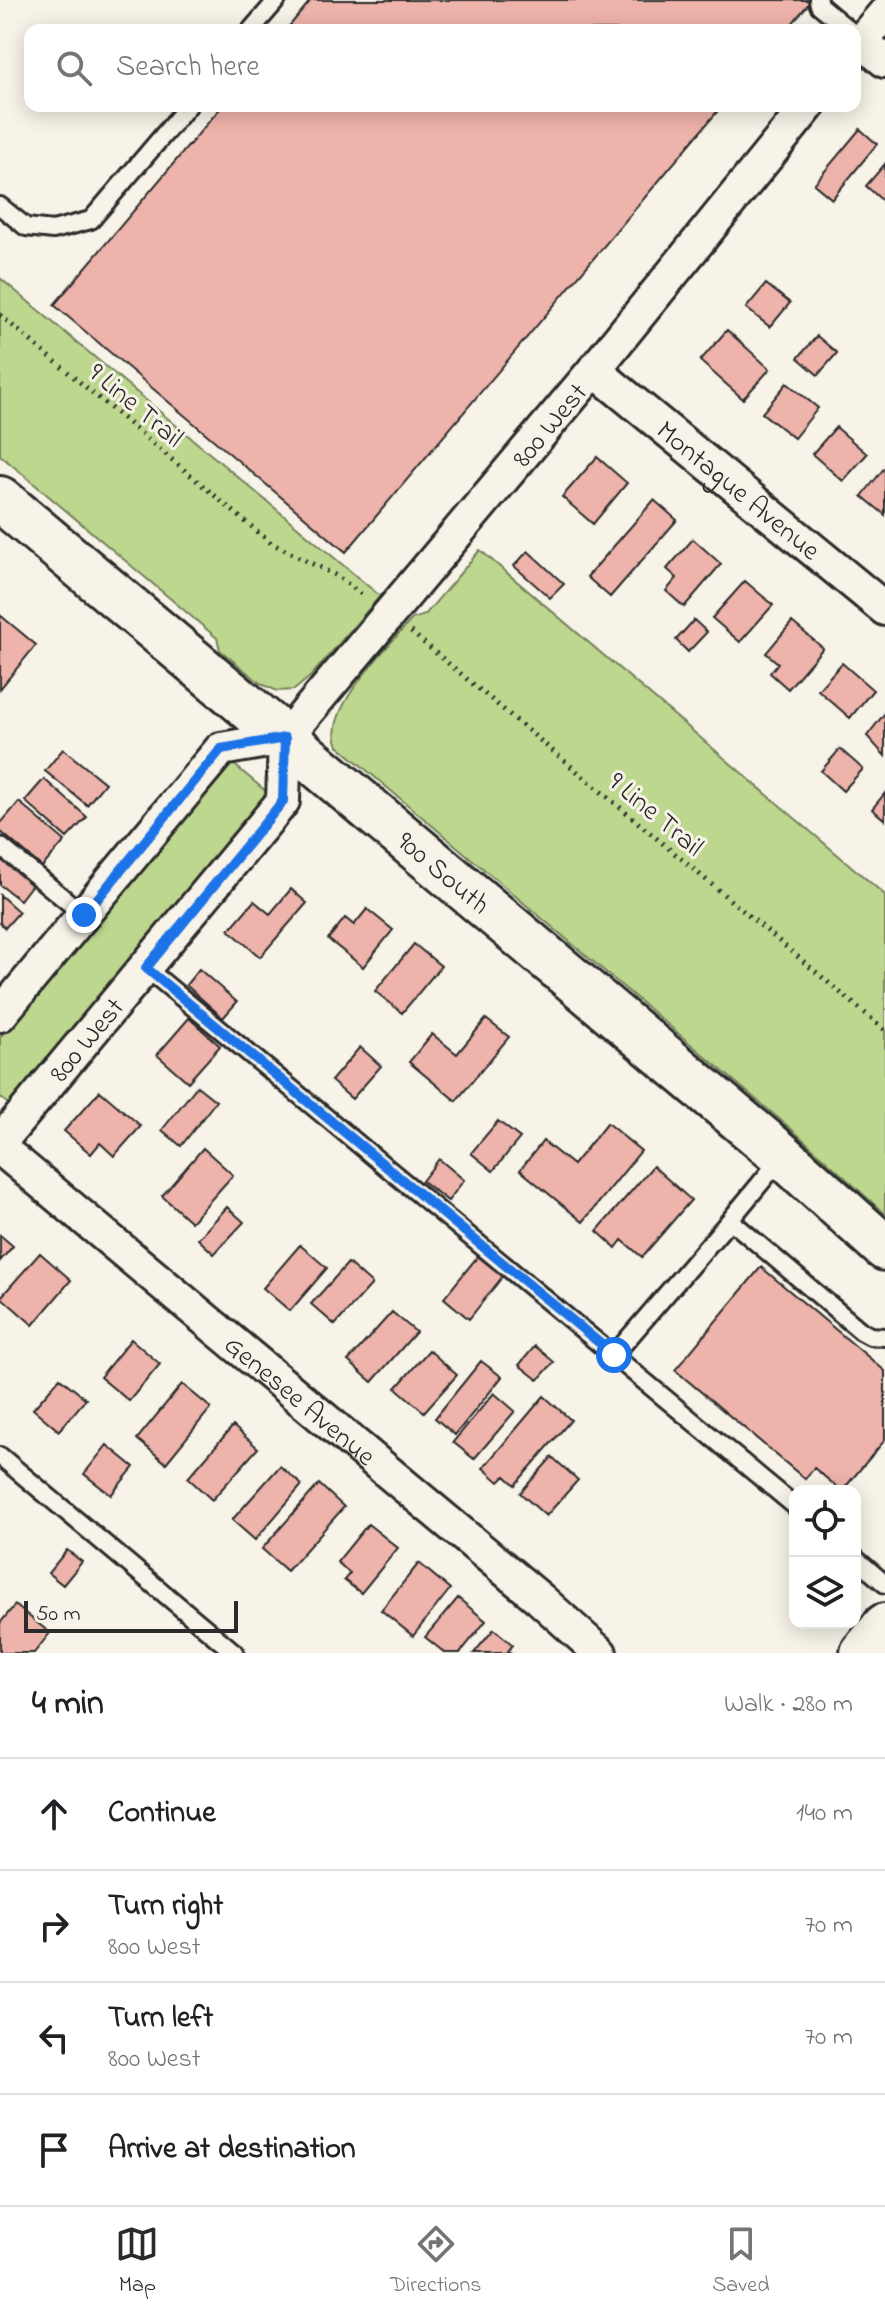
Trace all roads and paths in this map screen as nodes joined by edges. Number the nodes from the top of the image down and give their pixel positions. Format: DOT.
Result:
graph roads {
  1 [pos="277,0"];
  2 [pos="818,0"];
  3 [pos="885,13"];
  4 [pos="256,24"];
  5 [pos="840,24"];
  6 [pos="861,43"];
  7 [pos="183,112"];
  8 [pos="803,112"];
  9 [pos="0,206"];
  10 [pos="0,315"];
  11 [pos="594,370"];
  12 [pos="0,499"];
  13 [pos="369,600"];
  14 [pos="885,609"];
  15 [pos="404,627"];
  16 [pos="285,738"];
  17 [pos="0,846"];
  18 [pos="84,915"];
  19 [pos="146,968"];
  20 [pos="0,1015"];
  21 [pos="885,1030"];
  22 [pos="0,1145"];
  23 [pos="783,1156"];
  24 [pos="730,1220"];
  25 [pos="885,1248"];
  26 [pos="885,1337"];
  27 [pos="614,1355"];
  28 [pos="0,1456"];
  29 [pos="789,1501"];
  30 [pos="861,1563"];
  31 [pos="885,1584"];
  32 [pos="885,1626"];
  33 [pos="235,1653"];
  34 [pos="600,1653"];
  35 [pos="863,1653"];
  1 -- 4 [label="lane"];
  2 -- 5 [label="lane"];
  3 -- 6 [label="street"];
  7 -- 9 [label="lane"];
  8 -- 11 [label="street, 800 West"];
  10 -- 13 [label="path, 9 Line Trail"];
  11 -- 14 [label="street, Montague Avenue"];
  11 -- 16 [label="street, 800 West"];
  12 -- 16 [label="street, 900 South"];
  15 -- 21 [label="path, 9 Line Trail"];
  16 -- 18 [label="street"];
  16 -- 19 [label="street, 800 West"];
  16 -- 23 [label="street, 900 South"];
  17 -- 18 [label="lane"];
  18 -- 20 [label="street"];
  19 -- 22 [label="street, 800 West"];
  19 -- 27 [label="lane"];
  22 -- 34 [label="street, Genesee Avenue"];
  23 -- 24 [label="lane"];
  23 -- 25 [label="street, 900 South"];
  24 -- 26 [label="lane"];
  24 -- 27 [label="lane"];
  27 -- 29 [label="lane"];
  28 -- 33 [label="lane"];
  30 -- 31 [label="lane"];
  32 -- 35 [label="street"];
}
